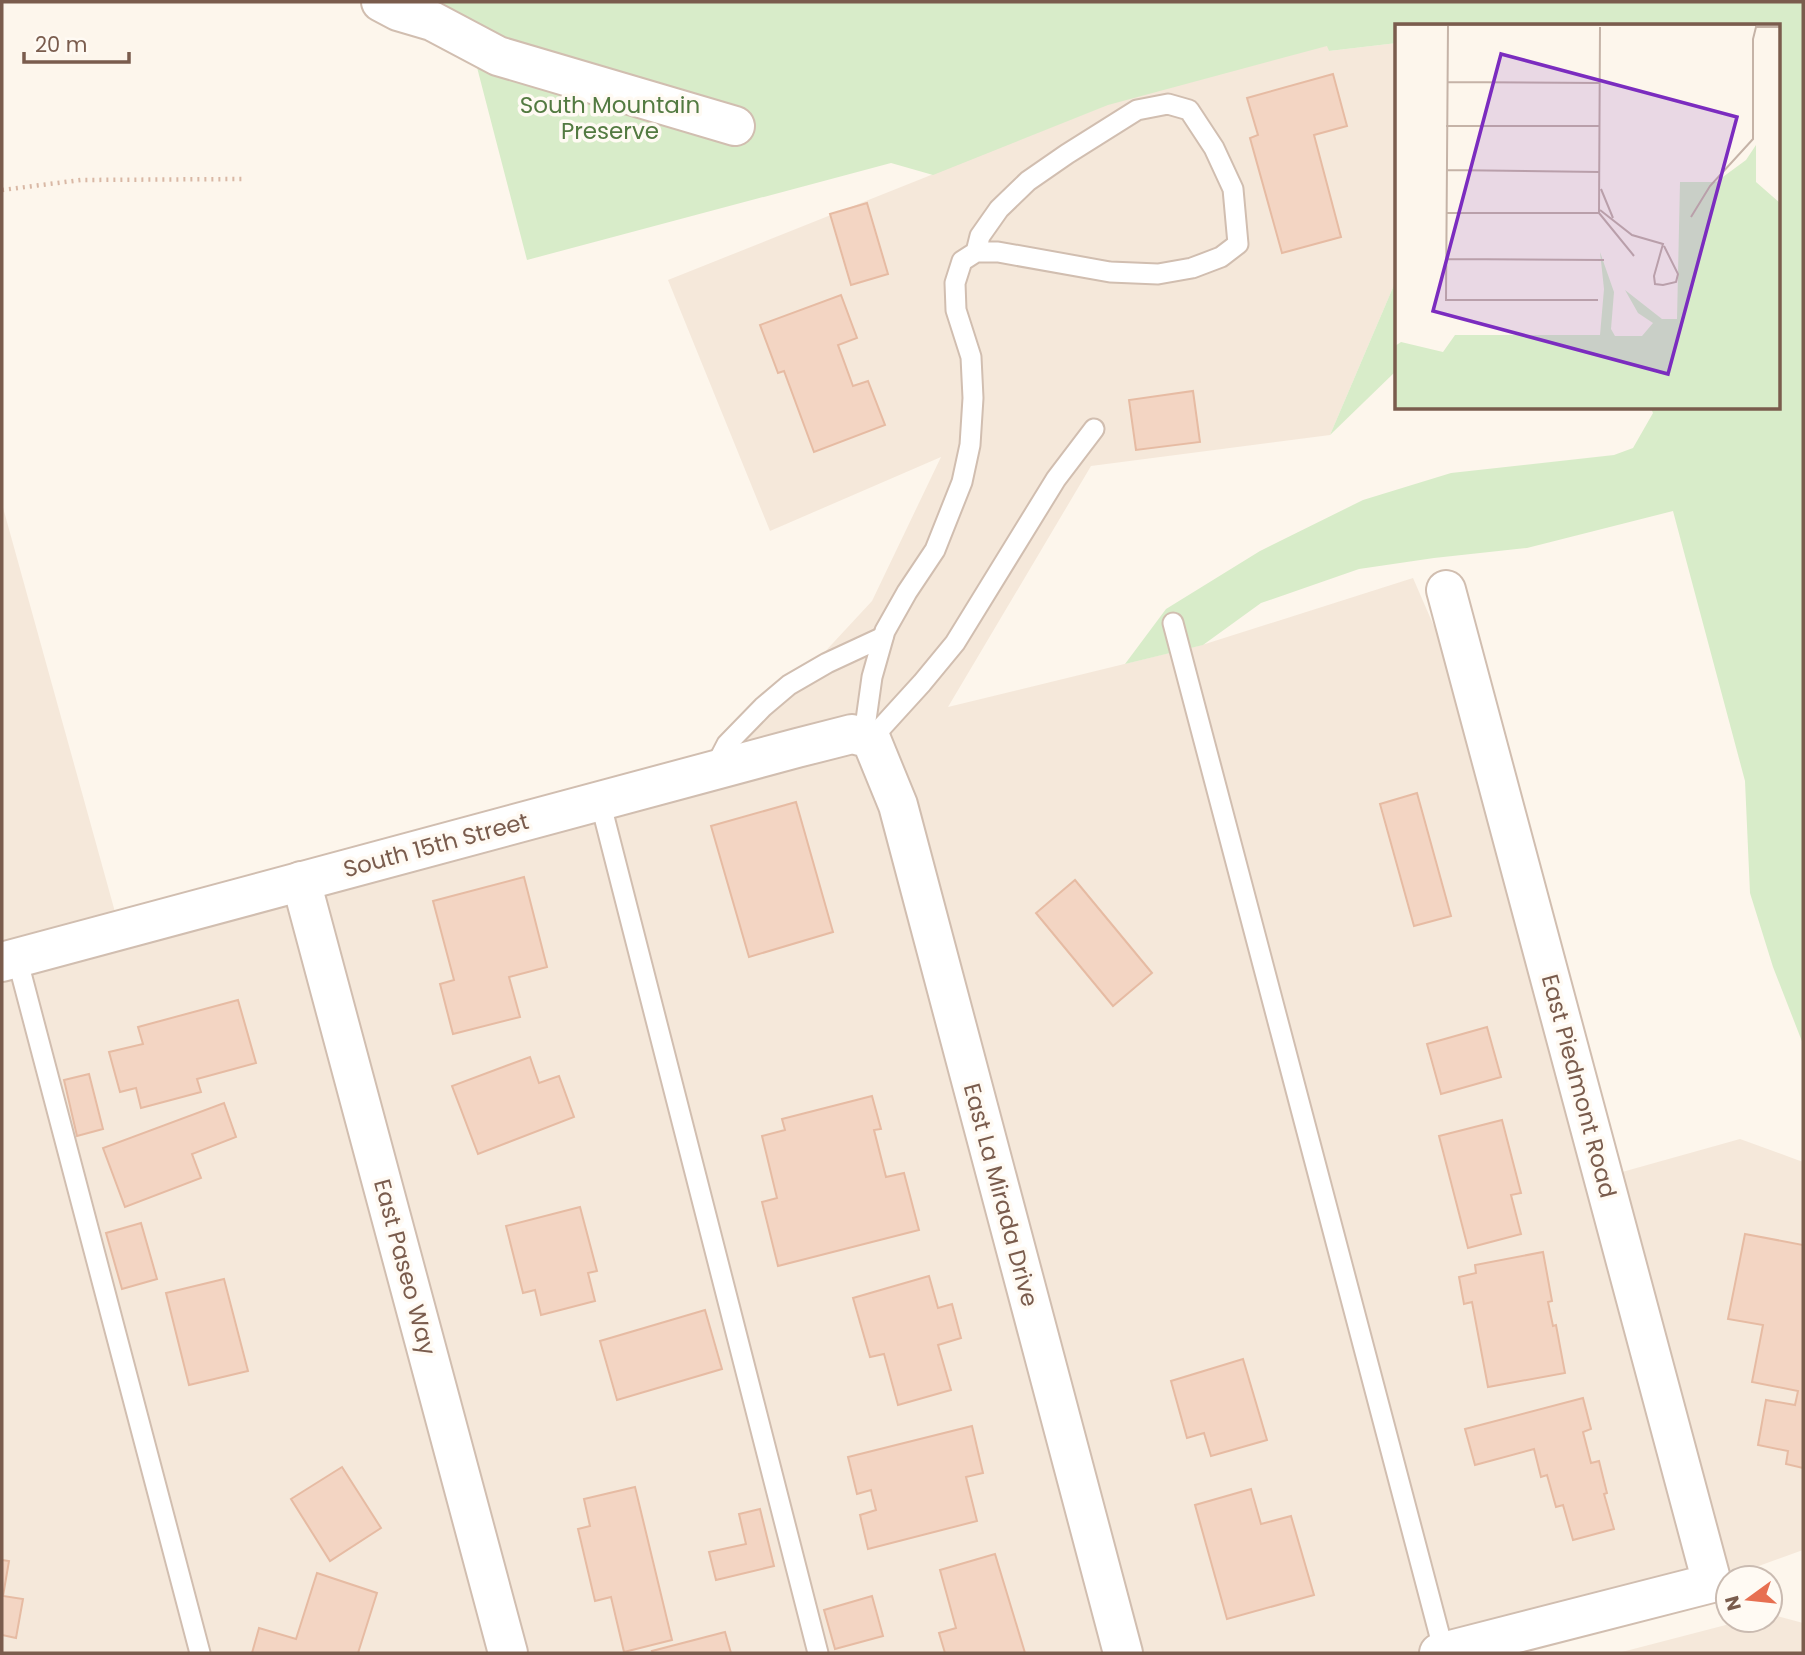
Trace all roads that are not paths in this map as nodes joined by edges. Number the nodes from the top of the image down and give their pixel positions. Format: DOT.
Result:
graph roads {
  1 [pos="381,2"];
  2 [pos="736,126"];
  3 [pos="976,252"];
  4 [pos="1094,429"];
  5 [pos="1446,590"];
  6 [pos="1173,623"];
  7 [pos="883,637"];
  8 [pos="862,737"];
  9 [pos="714,770"];
  10 [pos="600,801"];
  11 [pos="301,881"];
  12 [pos="9,960"];
  13 [pos="200,1653"];
  14 [pos="508,1653"];
  15 [pos="818,1653"];
  16 [pos="1123,1653"];
  17 [pos="1441,1653"];
  1 -- 2 [label="street"];
  3 -- 3 [label="lane"];
  3 -- 7 [label="lane"];
  4 -- 8 [label="lane"];
  5 -- 17 [label="street, East Piedmont Road"];
  6 -- 17 [label="lane"];
  7 -- 8 [label="lane"];
  7 -- 9 [label="lane"];
  8 -- 9 [label="street, South 15th Street"];
  8 -- 16 [label="street, East La Mirada Drive"];
  9 -- 10 [label="street, South 15th Street"];
  10 -- 11 [label="street, South 15th Street"];
  10 -- 15 [label="lane"];
  11 -- 12 [label="street, South 15th Street"];
  11 -- 14 [label="street, East Paseo Way"];
  12 -- 13 [label="lane"];
}
